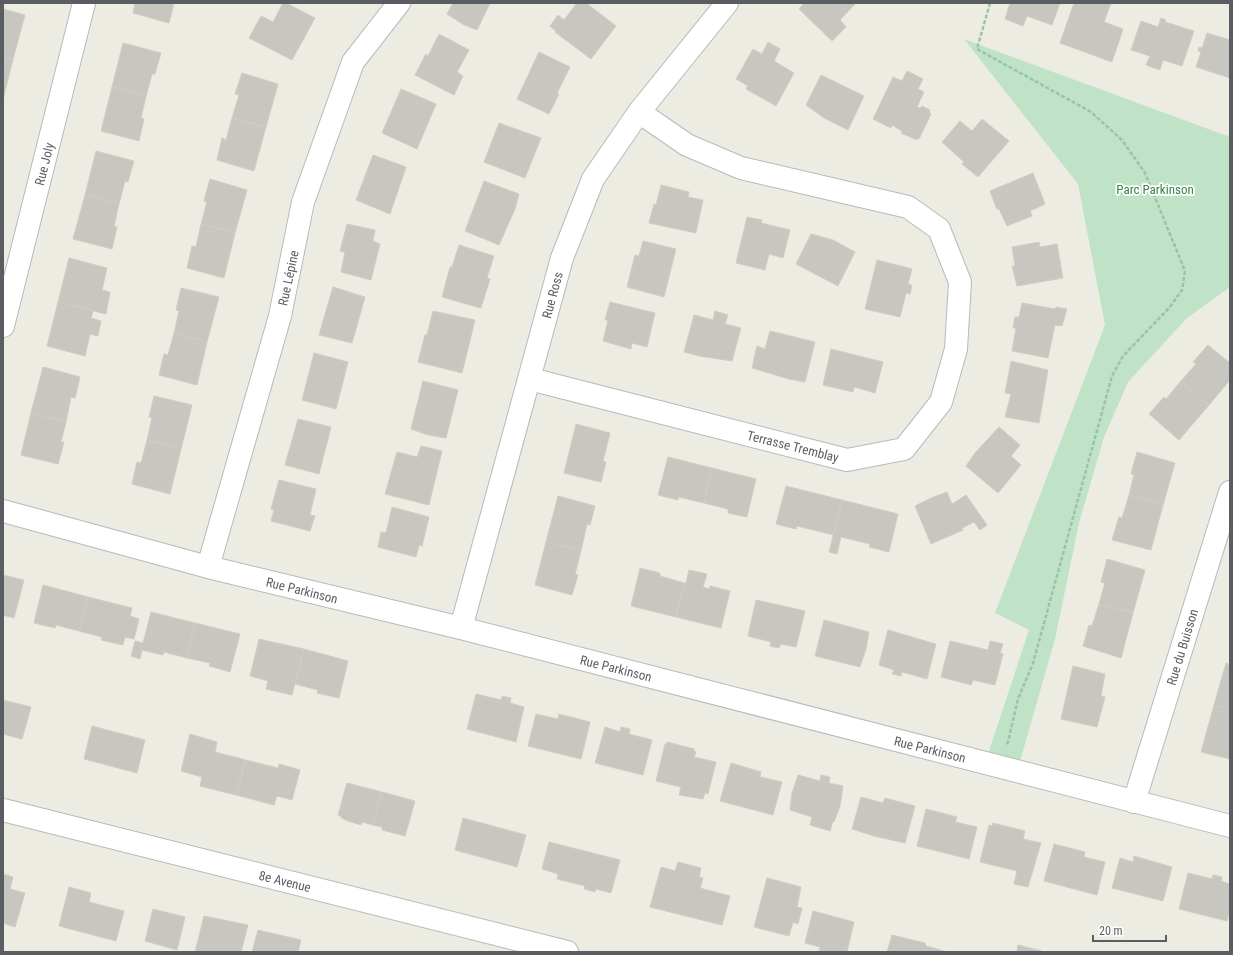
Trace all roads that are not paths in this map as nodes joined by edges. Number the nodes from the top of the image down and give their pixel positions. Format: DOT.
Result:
graph roads {
  1 [pos="84,3"];
  2 [pos="399,3"];
  3 [pos="727,3"];
  4 [pos="639,112"];
  5 [pos="3,326"];
  6 [pos="530,379"];
  7 [pos="1230,492"];
  8 [pos="3,511"];
  9 [pos="208,567"];
  10 [pos="461,628"];
  11 [pos="1134,802"];
  12 [pos="3,810"];
  13 [pos="1230,826"];
  14 [pos="567,952"];
  1 -- 5 [label="street, Rue Joly"];
  2 -- 9 [label="street, Rue Lépine"];
  3 -- 4 [label="street, Rue Ross"];
  4 -- 6 [label="street, Rue Ross"];
  4 -- 6 [label="street, Terrasse Tremblay"];
  6 -- 10 [label="street, Rue Ross"];
  7 -- 11 [label="street, Rue du Buisson"];
  8 -- 9 [label="street, Rue Parkinson"];
  9 -- 10 [label="street, Rue Parkinson"];
  10 -- 11 [label="street, Rue Parkinson"];
  11 -- 13 [label="street, Rue Parkinson"];
  12 -- 14 [label="street, 8e Avenue"];
}
